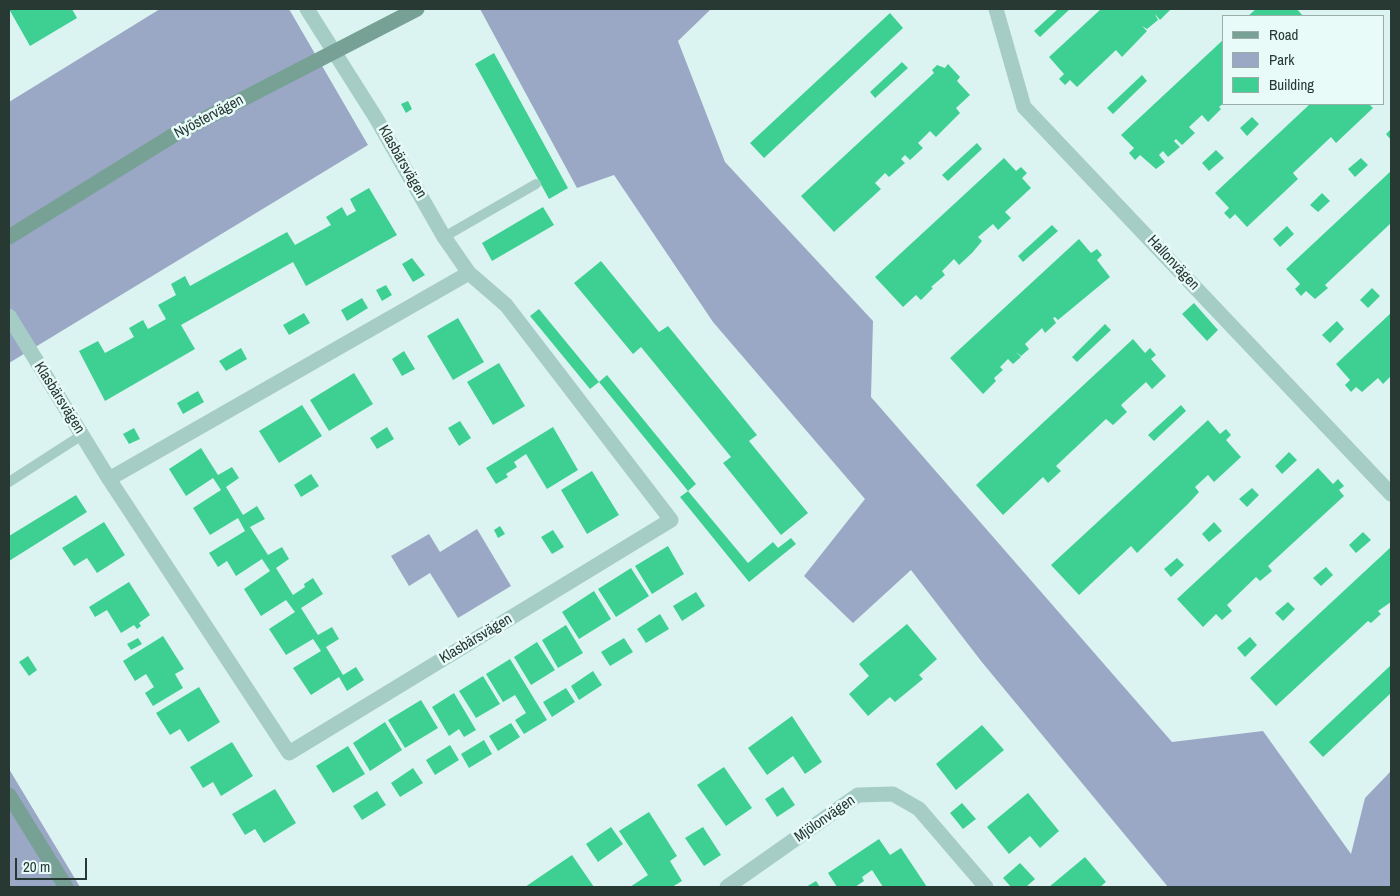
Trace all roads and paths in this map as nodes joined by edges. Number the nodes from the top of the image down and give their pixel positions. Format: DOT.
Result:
graph roads {
  1 [pos="307,9"];
  2 [pos="418,9"];
  3 [pos="996,9"];
  4 [pos="334,51"];
  5 [pos="536,184"];
  6 [pos="9,237"];
  7 [pos="444,237"];
  8 [pos="469,274"];
  9 [pos="9,316"];
  10 [pos="82,436"];
  11 [pos="109,479"];
  12 [pos="9,482"];
  13 [pos="1391,494"];
  14 [pos="9,795"];
  15 [pos="66,887"];
  16 [pos="727,887"];
  17 [pos="986,887"];
  1 -- 4 [label="street, Klasbärsvägen"];
  2 -- 4 [label="street, Nyöstervägen"];
  3 -- 13 [label="street, Hallonvägen"];
  4 -- 6 [label="street, Nyöstervägen"];
  4 -- 7 [label="street, Klasbärsvägen"];
  5 -- 7 [label="lane"];
  7 -- 8 [label="street, Klasbärsvägen"];
  8 -- 11 [label="street"];
  8 -- 11 [label="street, Klasbärsvägen"];
  9 -- 10 [label="street, Klasbärsvägen"];
  10 -- 11 [label="street, Klasbärsvägen"];
  10 -- 12 [label="lane"];
  14 -- 15 [label="street"];
  16 -- 17 [label="street, Mjölonvägen"];
}
